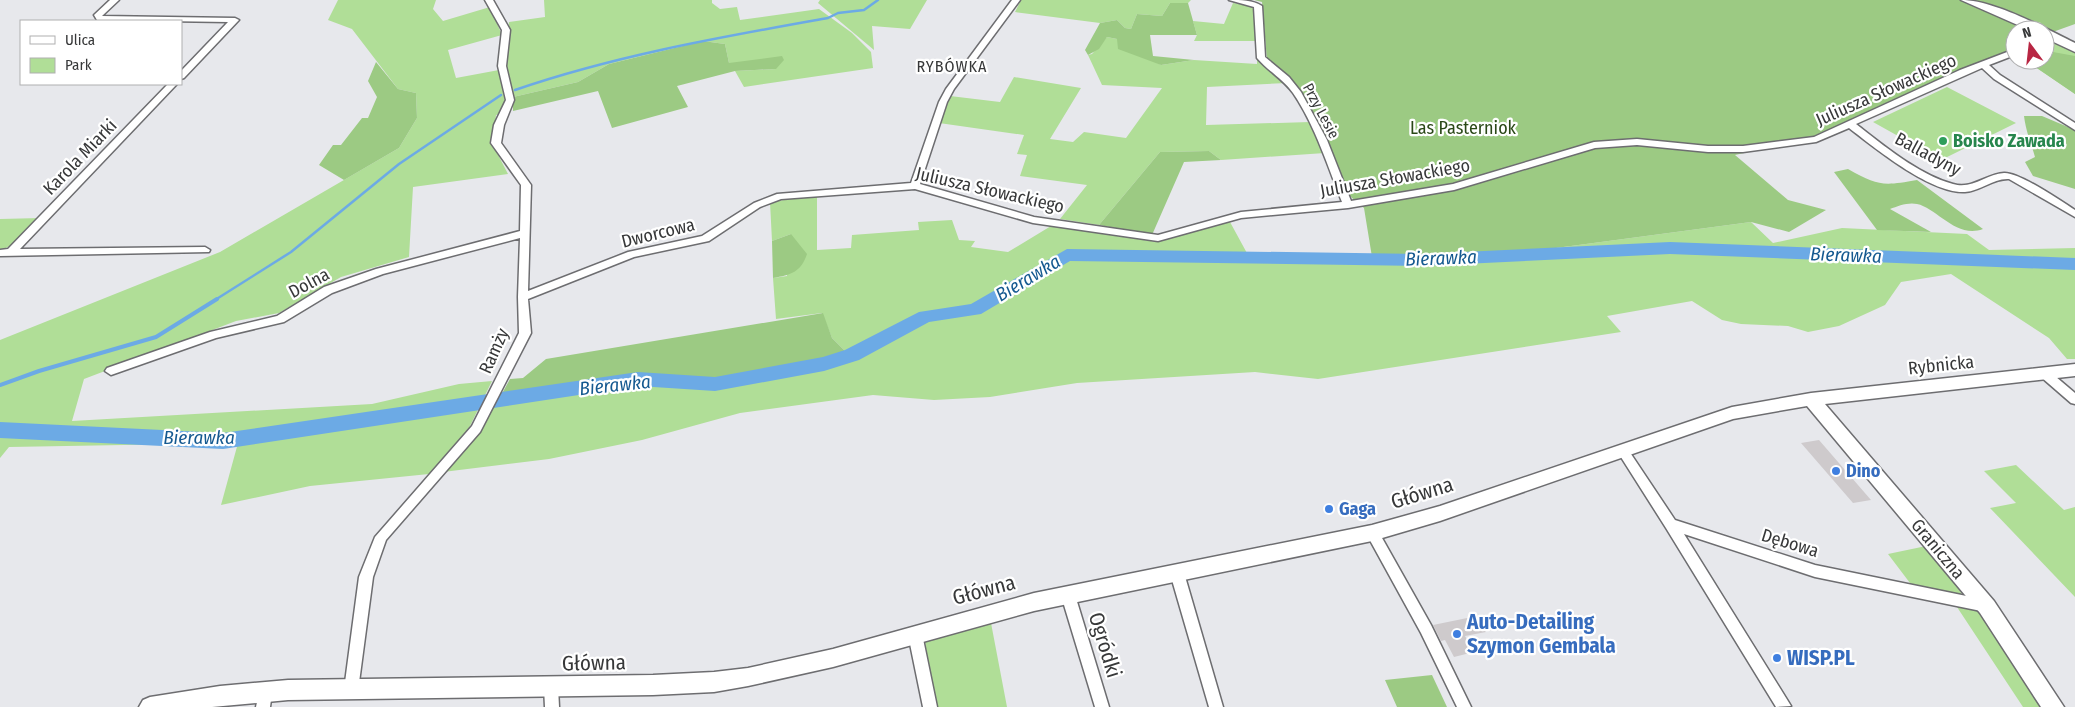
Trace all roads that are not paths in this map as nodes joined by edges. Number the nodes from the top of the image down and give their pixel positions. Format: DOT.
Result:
graph roads {
  1 [pos="115,0"];
  2 [pos="489,0"];
  3 [pos="1016,0"];
  4 [pos="1233,0"];
  5 [pos="1967,0"];
  6 [pos="2015,20"];
  7 [pos="2055,40"];
  8 [pos="2075,48"];
  9 [pos="2005,56"];
  10 [pos="1984,65"];
  11 [pos="182,75"];
  12 [pos="173,85"];
  13 [pos="1851,124"];
  14 [pos="2075,127"];
  15 [pos="915,186"];
  16 [pos="826,193"];
  17 [pos="1348,205"];
  18 [pos="2075,214"];
  19 [pos="526,233"];
  20 [pos="205,250"];
  21 [pos="5,253"];
  22 [pos="523,297"];
  23 [pos="2075,370"];
  24 [pos="111,371"];
  25 [pos="2045,374"];
  26 [pos="1812,398"];
  27 [pos="2075,400"];
  28 [pos="1623,451"];
  29 [pos="1671,524"];
  30 [pos="1372,533"];
  31 [pos="1177,573"];
  32 [pos="1068,595"];
  33 [pos="1986,606"];
  34 [pos="915,634"];
  35 [pos="551,687"];
  36 [pos="351,690"];
  37 [pos="264,699"];
  38 [pos="1784,706"];
  39 [pos="150,707"];
  40 [pos="552,707"];
  41 [pos="930,707"];
  42 [pos="1102,707"];
  43 [pos="1216,707"];
  44 [pos="1464,707"];
  45 [pos="2053,707"];
  1 -- 11 [label="street"];
  2 -- 19 [label="street, Ramży"];
  3 -- 15 [label="street"];
  4 -- 17 [label="street, Przy Lesie"];
  5 -- 6 [label="main road"];
  7 -- 8 [label="main road"];
  9 -- 10 [label="street, Juliusza Słowackiego"];
  10 -- 13 [label="street, Juliusza Słowackiego"];
  10 -- 14 [label="street"];
  12 -- 21 [label="street, Karola Miarki"];
  13 -- 17 [label="street, Juliusza Słowackiego"];
  13 -- 18 [label="street, Balladyny"];
  15 -- 16 [label="street, Juliusza Słowackiego"];
  15 -- 17 [label="street, Juliusza Słowackiego"];
  16 -- 22 [label="street, Dworcowa"];
  19 -- 22 [label="street, Ramży"];
  19 -- 24 [label="street, Dolna"];
  20 -- 21 [label="street, Karola Miarki"];
  22 -- 36 [label="street, Ramży"];
  23 -- 25 [label="main road, Rybnicka"];
  25 -- 26 [label="main road, Rybnicka"];
  25 -- 27 [label="street"];
  26 -- 28 [label="main road, Główna"];
  26 -- 33 [label="main road, Graniczna"];
  28 -- 29 [label="street"];
  28 -- 30 [label="main road, Główna"];
  29 -- 33 [label="street, Dębowa"];
  29 -- 38 [label="street"];
  30 -- 31 [label="main road, Główna"];
  30 -- 44 [label="street"];
  31 -- 32 [label="main road, Główna"];
  31 -- 43 [label="street"];
  32 -- 34 [label="main road, Główna"];
  32 -- 42 [label="street, Ogródki"];
  33 -- 45 [label="main road, Graniczna"];
  34 -- 35 [label="main road, Główna"];
  34 -- 41 [label="street"];
  35 -- 36 [label="main road, Główna"];
  35 -- 40 [label="street"];
  36 -- 37 [label="main road, Główna"];
  37 -- 39 [label="main road, Główna"];
}
